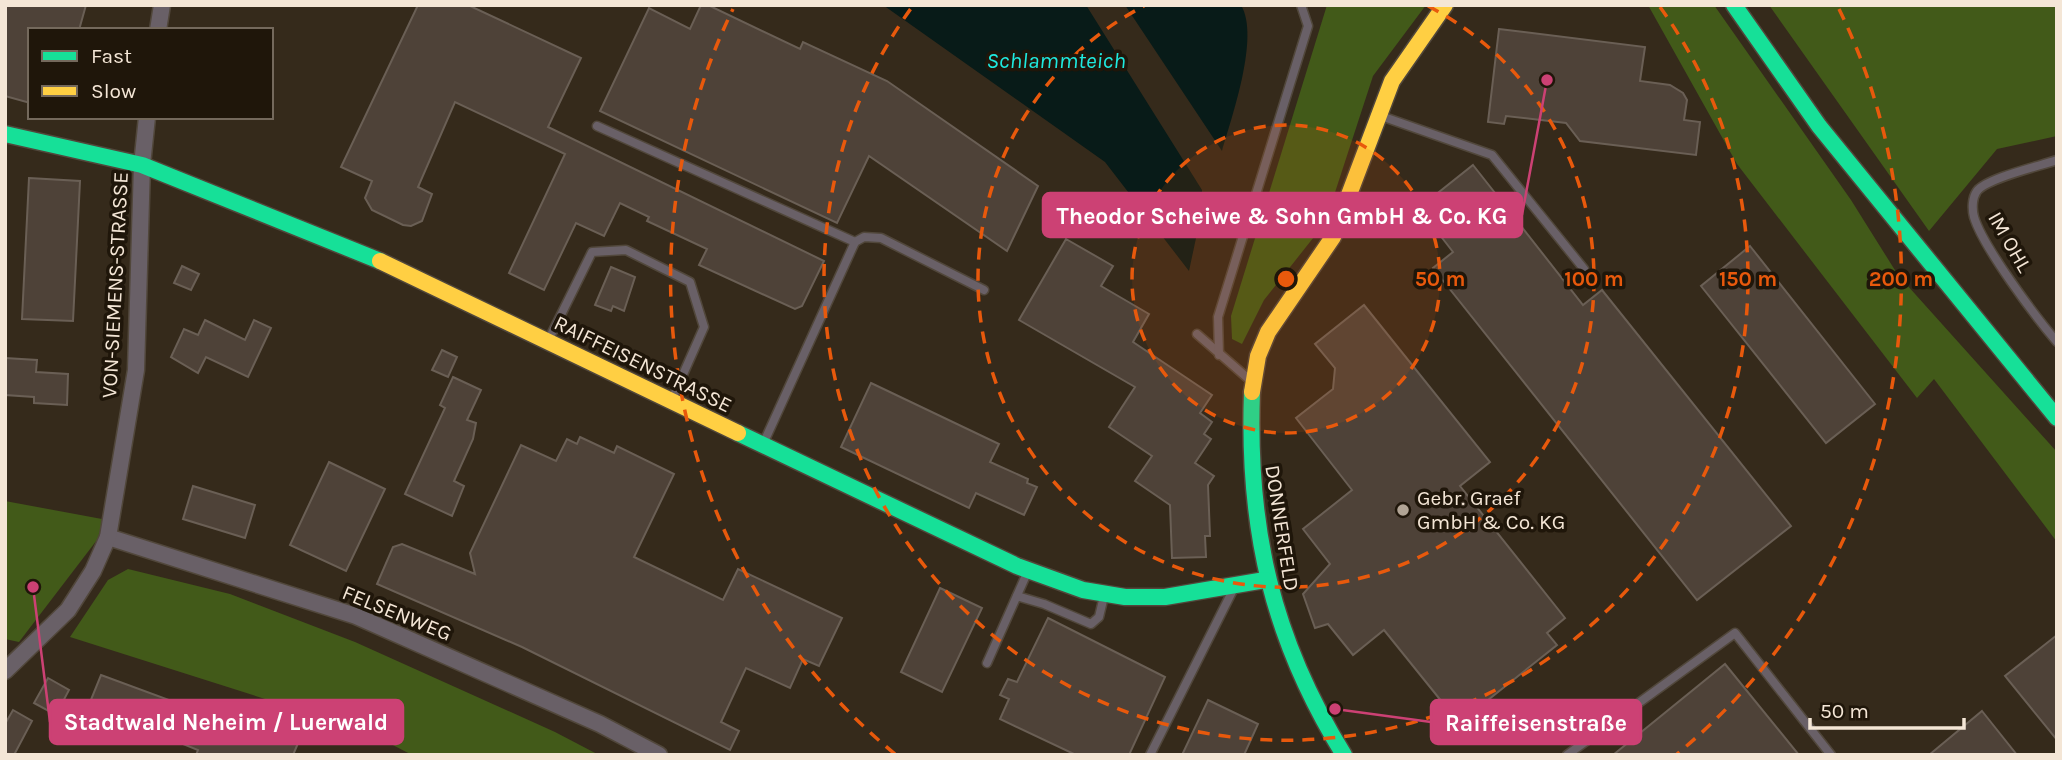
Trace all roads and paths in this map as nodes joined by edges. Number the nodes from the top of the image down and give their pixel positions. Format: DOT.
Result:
graph roads {
  1 [pos="162,5"];
  2 [pos="1301,5"];
  3 [pos="1445,5"];
  4 [pos="1734,5"];
  5 [pos="158,28"];
  6 [pos="1378,115"];
  7 [pos="147,119"];
  8 [pos="597,126"];
  9 [pos="5,134"];
  10 [pos="2057,160"];
  11 [pos="142,165"];
  12 [pos="855,242"];
  13 [pos="1584,270"];
  14 [pos="984,290"];
  15 [pos="1197,334"];
  16 [pos="548,342"];
  17 [pos="2057,342"];
  18 [pos="1219,355"];
  19 [pos="1253,383"];
  20 [pos="671,401"];
  21 [pos="2057,418"];
  22 [pos="763,444"];
  23 [pos="108,537"];
  24 [pos="1028,570"];
  25 [pos="1265,580"];
  26 [pos="1235,586"];
  27 [pos="1104,595"];
  28 [pos="1017,596"];
  29 [pos="987,663"];
  30 [pos="5,671"];
  31 [pos="659,755"];
  32 [pos="1150,755"];
  33 [pos="1344,755"];
  34 [pos="1567,755"];
  35 [pos="1831,755"];
  1 -- 5 [label="street"];
  2 -- 18 [label="lane"];
  3 -- 6 [label="street, DONNERFELD"];
  4 -- 21 [label="street"];
  6 -- 13 [label="lane"];
  6 -- 19 [label="street, DONNERFELD"];
  7 -- 11 [label="street, VON-SIEMENS-STRASSE"];
  8 -- 12 [label="lane"];
  9 -- 11 [label="street, RAIFFEISENSTRASSE"];
  10 -- 17 [label="lane, IM OHL"];
  11 -- 16 [label="street, RAIFFEISENSTRASSE"];
  11 -- 23 [label="street, VON-SIEMENS-STRASSE"];
  12 -- 14 [label="lane"];
  12 -- 22 [label="lane"];
  15 -- 18 [label="lane"];
  16 -- 20 [label="street, RAIFFEISENSTRASSE"];
  16 -- 20 [label="lane"];
  18 -- 19 [label="lane"];
  19 -- 25 [label="street, DONNERFELD"];
  20 -- 22 [label="street, RAIFFEISENSTRASSE"];
  22 -- 24 [label="street, RAIFFEISENSTRASSE"];
  23 -- 30 [label="street, VON-SIEMENS-STRASSE"];
  23 -- 31 [label="street, FELSENWEG"];
  24 -- 27 [label="street, RAIFFEISENSTRASSE"];
  24 -- 28 [label="lane"];
  25 -- 26 [label="street, RAIFFEISENSTRASSE"];
  25 -- 33 [label="street, DONNERFELD"];
  26 -- 27 [label="street, RAIFFEISENSTRASSE"];
  26 -- 32 [label="lane"];
  27 -- 28 [label="lane"];
  28 -- 29 [label="lane"];
  34 -- 35 [label="lane"];
}
